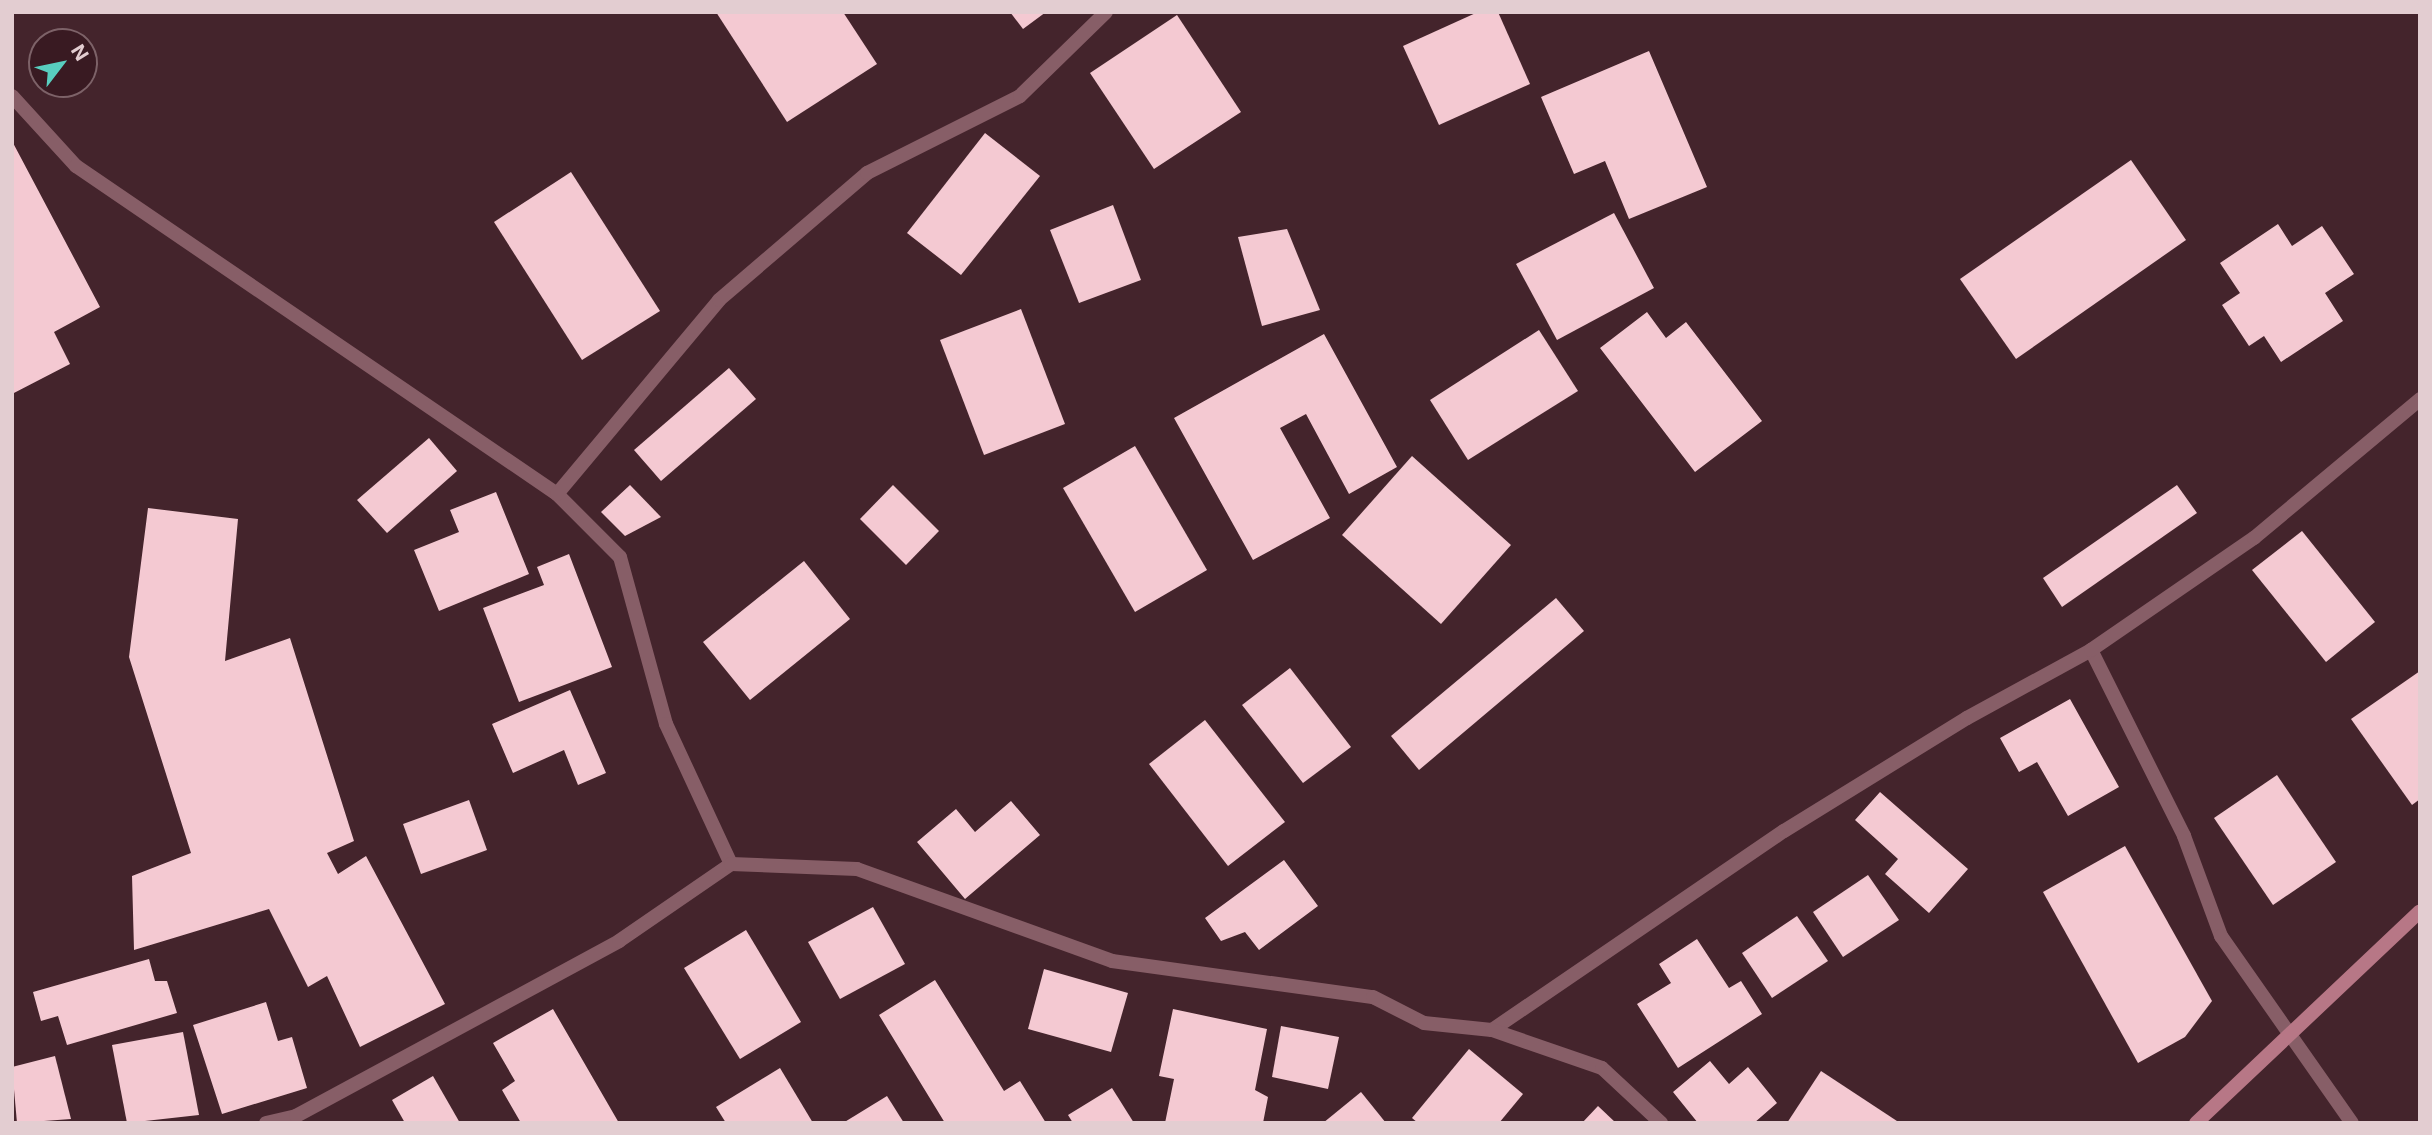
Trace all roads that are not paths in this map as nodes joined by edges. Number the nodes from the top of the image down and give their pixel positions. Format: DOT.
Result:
graph roads {
  1 [pos="1106,12"];
  2 [pos="12,96"];
  3 [pos="2420,399"];
  4 [pos="557,494"];
  5 [pos="2091,650"];
  6 [pos="731,864"];
  7 [pos="2420,911"];
  8 [pos="1492,1030"];
  9 [pos="2294,1034"];
  10 [pos="266,1123"];
  11 [pos="1661,1123"];
  12 [pos="2196,1123"];
  13 [pos="2352,1123"];
  1 -- 4 [label="street"];
  2 -- 4 [label="street"];
  3 -- 5 [label="street"];
  4 -- 6 [label="street"];
  5 -- 8 [label="street"];
  5 -- 9 [label="street"];
  6 -- 8 [label="street"];
  6 -- 10 [label="street"];
  7 -- 9 [label="street"];
  8 -- 11 [label="street"];
  9 -- 12 [label="street"];
  9 -- 13 [label="street"];
}
